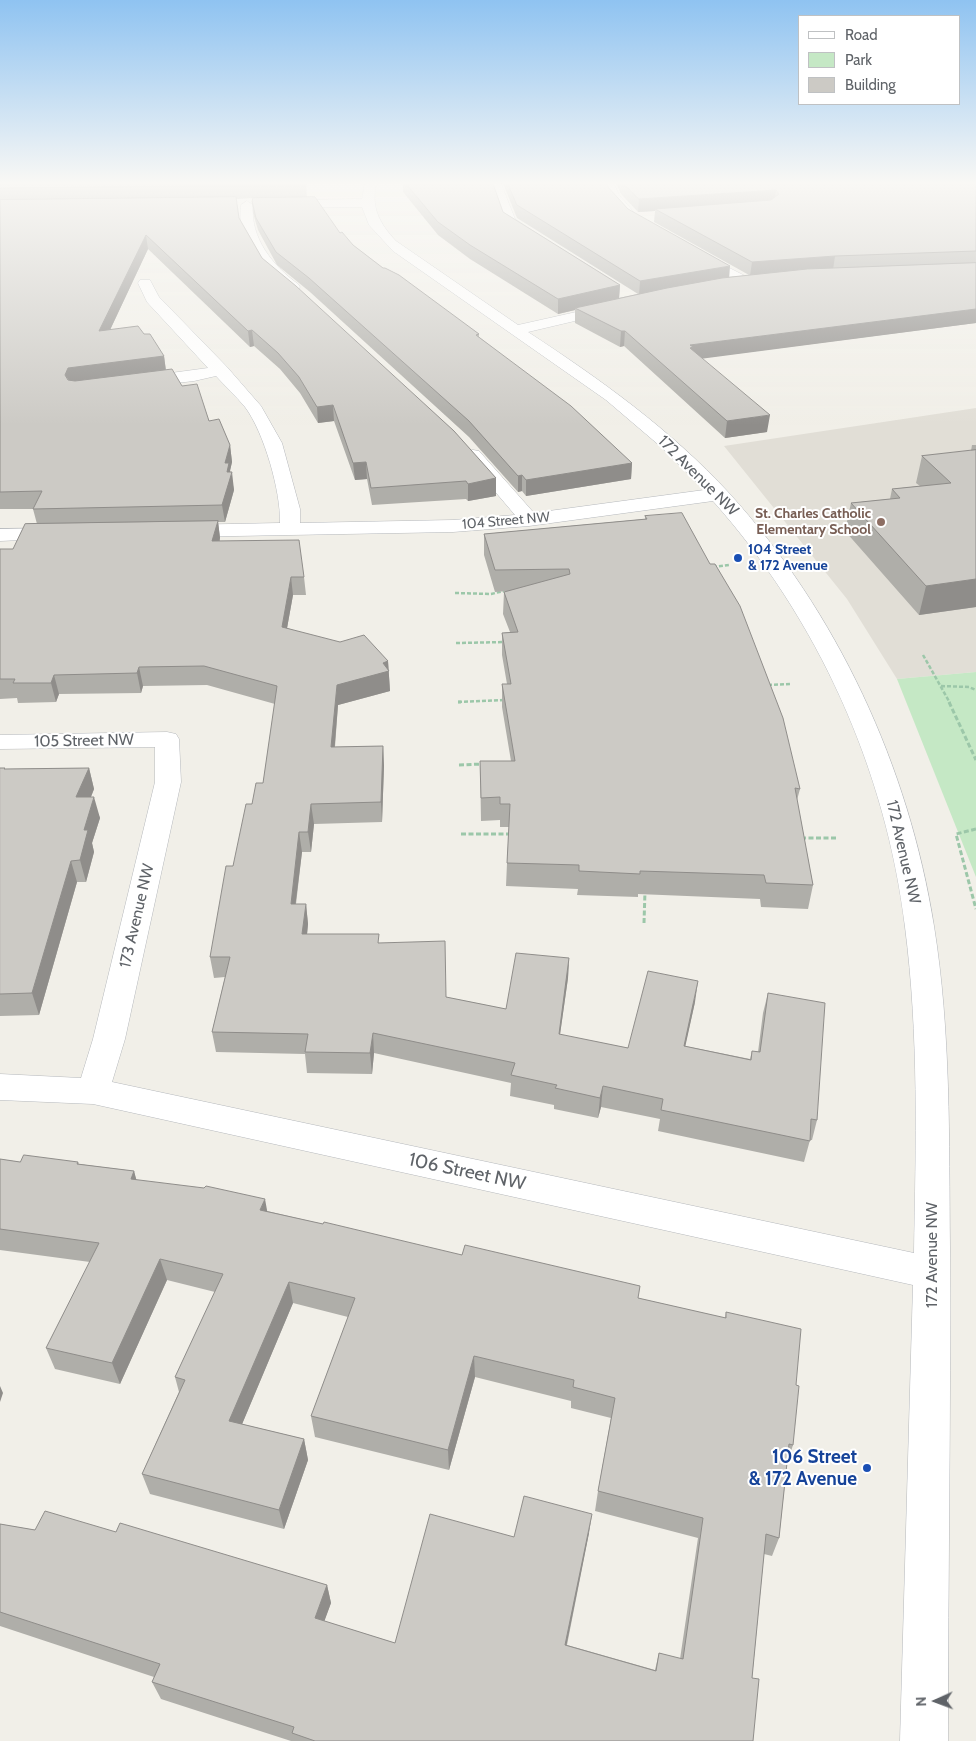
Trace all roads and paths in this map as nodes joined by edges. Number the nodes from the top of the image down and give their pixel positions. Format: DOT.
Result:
graph roads {
  1 [pos="266,262"];
  2 [pos="417,262"];
  3 [pos="710,262"];
  4 [pos="766,282"];
  5 [pos="145,283"];
  6 [pos="748,283"];
  7 [pos="728,286"];
  8 [pos="304,296"];
  9 [pos="628,304"];
  10 [pos="516,330"];
  11 [pos="221,370"];
  12 [pos="127,384"];
  13 [pos="462,442"];
  14 [pos="720,494"];
  15 [pos="529,520"];
  16 [pos="290,529"];
  17 [pos="165,531"];
  18 [pos="78,533"];
  19 [pos="0,535"];
  20 [pos="729,565"];
  21 [pos="709,567"];
  22 [pos="508,590"];
  23 [pos="455,593"];
  24 [pos="514,642"];
  25 [pos="456,643"];
  26 [pos="923,655"];
  27 [pos="791,684"];
  28 [pos="762,685"];
  29 [pos="940,686"];
  30 [pos="976,690"];
  31 [pos="507,700"];
  32 [pos="458,702"];
  33 [pos="167,739"];
  34 [pos="0,742"];
  35 [pos="976,760"];
  36 [pos="459,764"];
  37 [pos="484,764"];
  38 [pos="976,829"];
  39 [pos="461,834"];
  40 [pos="517,834"];
  41 [pos="798,838"];
  42 [pos="836,838"];
  43 [pos="645,882"];
  44 [pos="976,908"];
  45 [pos="644,923"];
  46 [pos="0,1087"];
  47 [pos="93,1091"];
  48 [pos="933,1273"];
  49 [pos="924,1741"];
  1 -- 8 [label="street"];
  2 -- 10 [label="street, 172 Avenue NW"];
  3 -- 6 [label="street"];
  4 -- 6 [label="street"];
  5 -- 11 [label="street"];
  6 -- 7 [label="street"];
  9 -- 10 [label="street"];
  10 -- 14 [label="street, 172 Avenue NW"];
  11 -- 12 [label="street"];
  11 -- 16 [label="street"];
  13 -- 15 [label="street"];
  14 -- 15 [label="street, 104 Street NW"];
  14 -- 48 [label="street, 172 Avenue NW"];
  15 -- 16 [label="street, 104 Street NW"];
  16 -- 17 [label="street, 104 Street NW"];
  18 -- 19 [label="street"];
  20 -- 21 [label="path"];
  22 -- 23 [label="path"];
  24 -- 25 [label="path"];
  26 -- 29 [label="path"];
  27 -- 28 [label="path"];
  29 -- 30 [label="path"];
  29 -- 35 [label="path"];
  31 -- 32 [label="path"];
  33 -- 34 [label="street, 105 Street NW"];
  33 -- 47 [label="street, 173 Avenue NW"];
  36 -- 37 [label="path"];
  38 -- 44 [label="path"];
  39 -- 40 [label="path"];
  41 -- 42 [label="path"];
  43 -- 45 [label="path"];
  46 -- 47 [label="street, 106 Street NW"];
  47 -- 48 [label="street, 106 Street NW"];
  48 -- 49 [label="street, 172 Avenue NW"];
}
